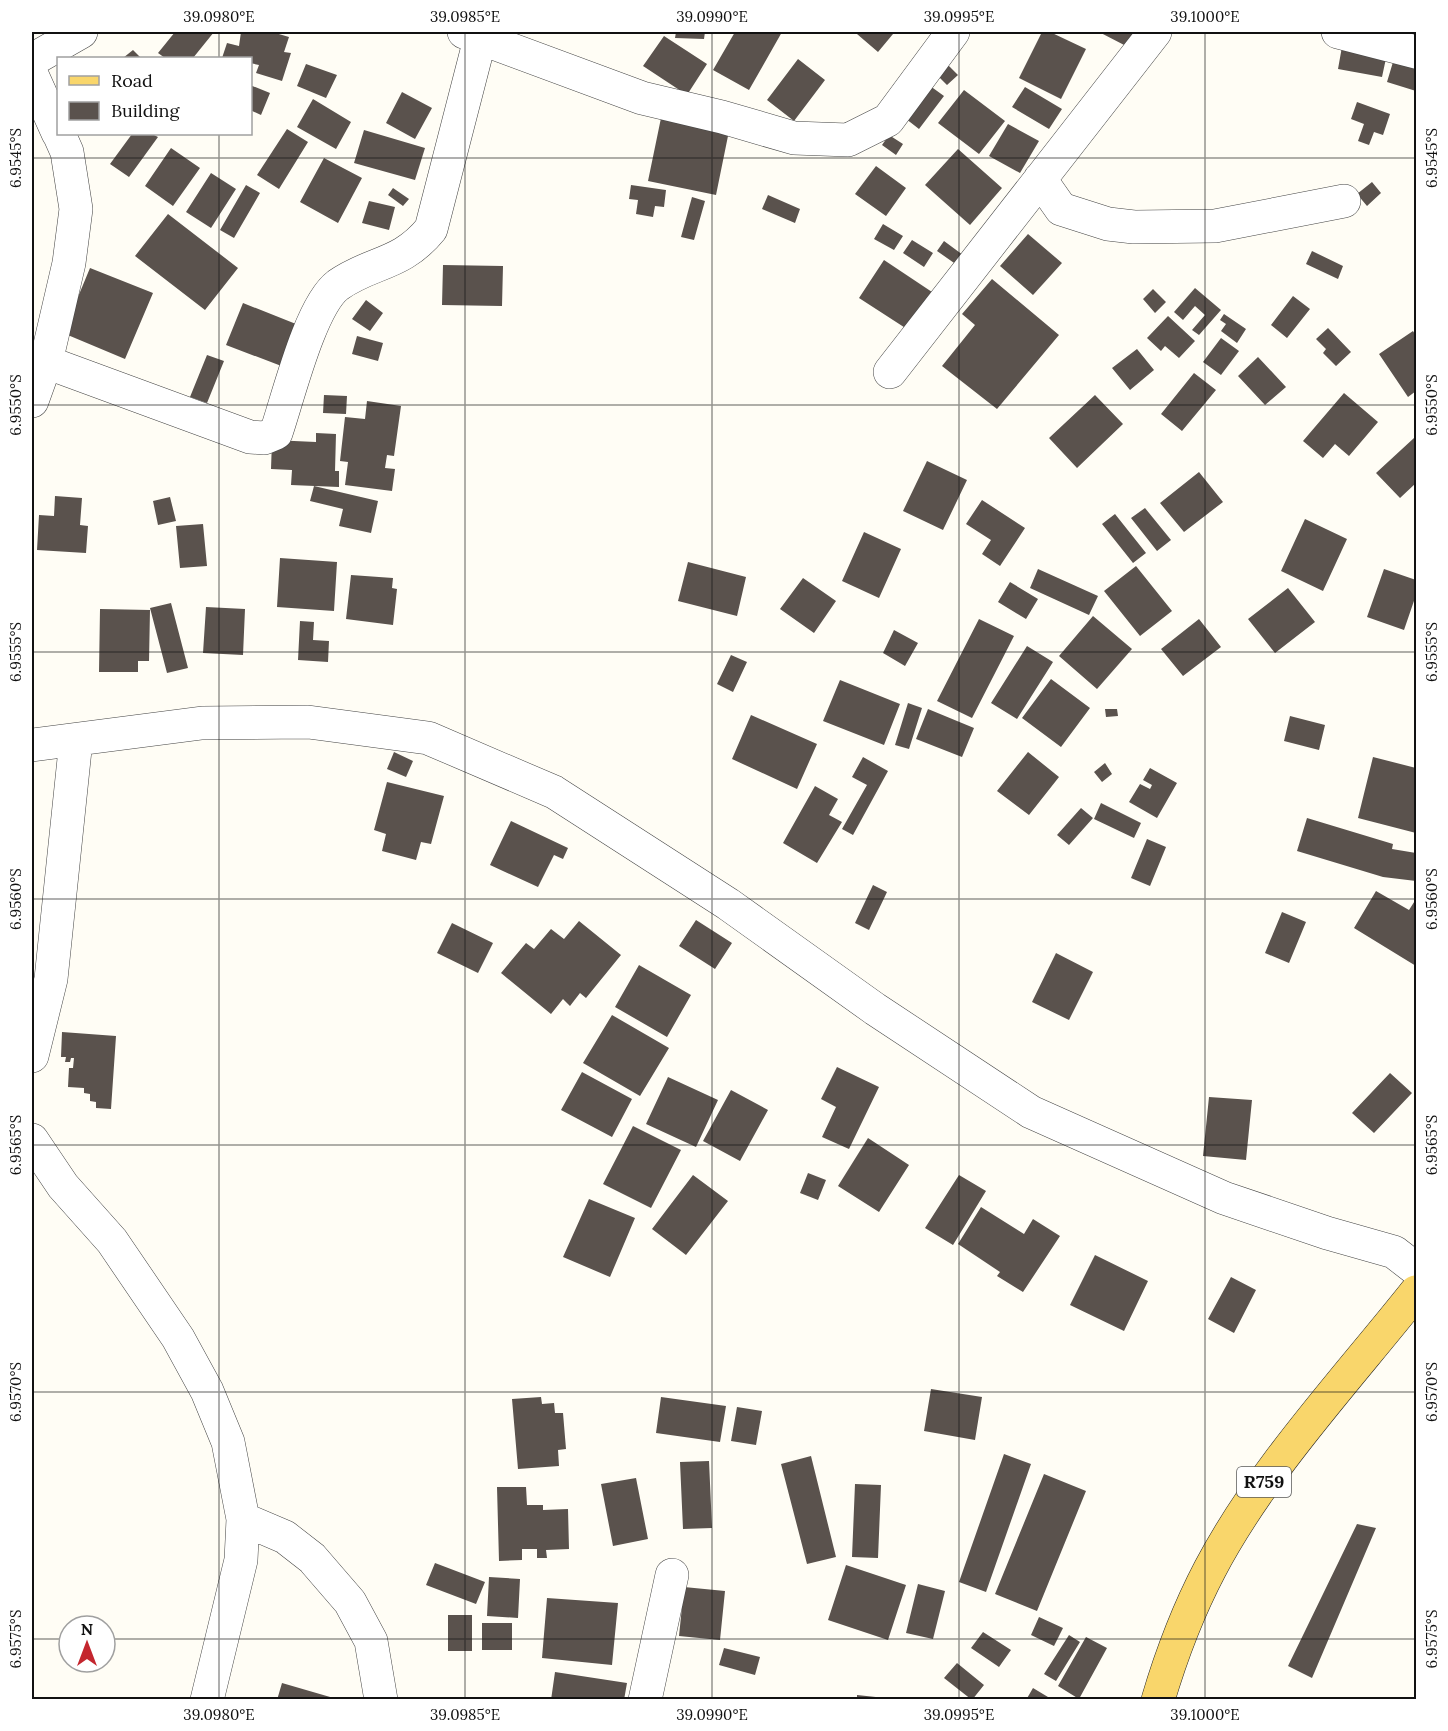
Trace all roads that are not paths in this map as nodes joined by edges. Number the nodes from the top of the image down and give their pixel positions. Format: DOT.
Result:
graph roads {
  1 [pos="81,32"];
  2 [pos="953,32"];
  3 [pos="1155,32"];
  4 [pos="1338,32"];
  5 [pos="472,35"];
  6 [pos="1416,52"];
  7 [pos="32,60"];
  8 [pos="32,75"];
  9 [pos="57,129"];
  10 [pos="60,135"];
  11 [pos="1040,179"];
  12 [pos="1344,201"];
  13 [pos="46,362"];
  14 [pos="890,372"];
  15 [pos="32,401"];
  16 [pos="76,740"];
  17 [pos="32,745"];
  18 [pos="32,1056"];
  19 [pos="32,1140"];
  20 [pos="1416,1269"];
  21 [pos="1416,1292"];
  22 [pos="243,1519"];
  23 [pos="672,1575"];
  24 [pos="207,1700"];
  25 [pos="381,1700"];
  26 [pos="645,1700"];
  27 [pos="1158,1700"];
  1 -- 7 [label="street"];
  2 -- 5 [label="street"];
  3 -- 11 [label="street"];
  4 -- 6 [label="street"];
  5 -- 13 [label="street"];
  8 -- 9 [label="street"];
  10 -- 13 [label="street"];
  11 -- 12 [label="street"];
  11 -- 14 [label="street"];
  13 -- 15 [label="street"];
  16 -- 17 [label="street"];
  16 -- 18 [label="street"];
  16 -- 20 [label="street"];
  19 -- 22 [label="street"];
  21 -- 27 [label="main road, R759"];
  22 -- 24 [label="street"];
  22 -- 25 [label="street"];
  23 -- 26 [label="street"];
}
